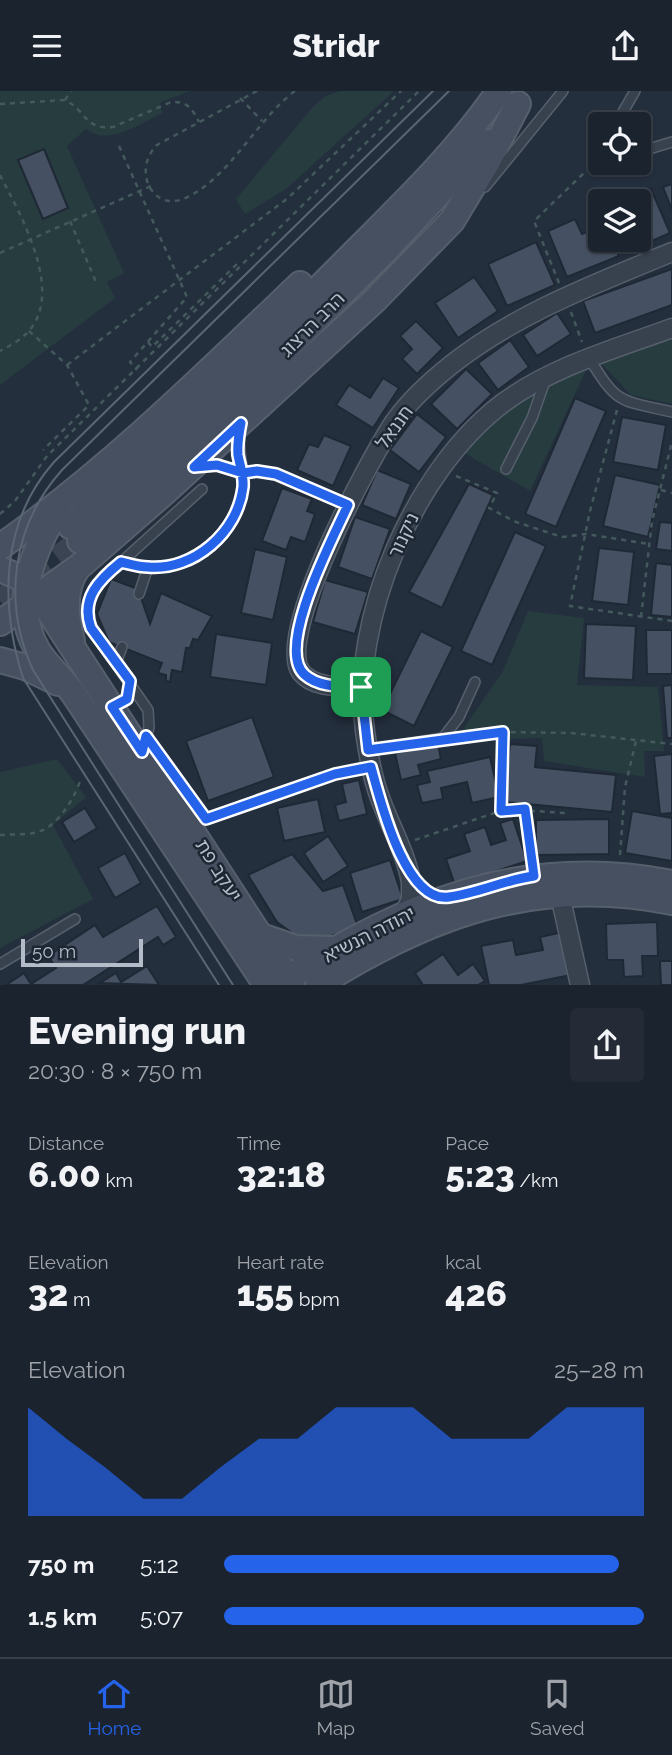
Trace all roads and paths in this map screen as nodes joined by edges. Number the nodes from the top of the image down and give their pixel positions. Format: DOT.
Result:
graph roads {
  1 [pos="71,91"];
  2 [pos="257,91"];
  3 [pos="295,91"];
  4 [pos="401,91"];
  5 [pos="419,91"];
  6 [pos="563,91"];
  7 [pos="635,91"];
  8 [pos="515,95"];
  9 [pos="240,98"];
  10 [pos="65,100"];
  11 [pos="0,104"];
  12 [pos="623,112"];
  13 [pos="199,122"];
  14 [pos="262,122"];
  15 [pos="672,142"];
  16 [pos="119,146"];
  17 [pos="455,147"];
  18 [pos="651,148"];
  19 [pos="588,172"];
  20 [pos="0,175"];
  21 [pos="151,186"];
  22 [pos="139,191"];
  23 [pos="70,221"];
  24 [pos="452,221"];
  25 [pos="32,237"];
  26 [pos="672,252"];
  27 [pos="0,253"];
  28 [pos="241,268"];
  29 [pos="179,279"];
  30 [pos="96,282"];
  31 [pos="565,299"];
  32 [pos="672,328"];
  33 [pos="29,331"];
  34 [pos="148,342"];
  35 [pos="0,351"];
  36 [pos="589,358"];
  37 [pos="67,365"];
  38 [pos="137,370"];
  39 [pos="547,375"];
  40 [pos="620,400"];
  41 [pos="672,412"];
  42 [pos="241,423"];
  43 [pos="672,442"];
  44 [pos="43,450"];
  45 [pos="444,461"];
  46 [pos="506,469"];
  47 [pos="243,473"];
  48 [pos="198,478"];
  49 [pos="661,490"];
  50 [pos="672,493"];
  51 [pos="64,500"];
  52 [pos="348,505"];
  53 [pos="0,514"];
  54 [pos="586,534"];
  55 [pos="649,544"];
  56 [pos="0,547"];
  57 [pos="121,562"];
  58 [pos="80,566"];
  59 [pos="148,568"];
  60 [pos="0,569"];
  61 [pos="139,594"];
  62 [pos="31,595"];
  63 [pos="641,618"];
  64 [pos="672,621"];
  65 [pos="0,623"];
  66 [pos="121,647"];
  67 [pos="0,660"];
  68 [pos="82,663"];
  69 [pos="116,663"];
  70 [pos="130,681"];
  71 [pos="475,682"];
  72 [pos="361,687"];
  73 [pos="73,693"];
  74 [pos="112,707"];
  75 [pos="503,732"];
  76 [pos="443,738"];
  77 [pos="636,741"];
  78 [pos="144,744"];
  79 [pos="672,744"];
  80 [pos="370,758"];
  81 [pos="81,778"];
  82 [pos="269,796"];
  83 [pos="525,809"];
  84 [pos="501,811"];
  85 [pos="565,813"];
  86 [pos="0,835"];
  87 [pos="398,846"];
  88 [pos="618,874"];
  89 [pos="410,875"];
  90 [pos="550,881"];
  91 [pos="672,883"];
  92 [pos="448,898"];
  93 [pos="672,902"];
  94 [pos="403,916"];
  95 [pos="75,919"];
  96 [pos="261,936"];
  97 [pos="0,964"];
  98 [pos="332,973"];
  99 [pos="280,983"];
  100 [pos="580,985"];
  1 -- 10 [label="path"];
  2 -- 9 [label="path"];
  3 -- 14 [label="path"];
  4 -- 29 [label="path"];
  5 -- 28 [label="path"];
  6 -- 24 [label="lane"];
  7 -- 12 [label="lane"];
  8 -- 17 [label="main road, הרב הרצוג"];
  8 -- 17 [label="main road, הרב הרצוג"];
  8 -- 24 [label="main road"];
  9 -- 13 [label="path"];
  9 -- 14 [label="path"];
  10 -- 11 [label="path"];
  10 -- 13 [label="path"];
  13 -- 21 [label="path"];
  14 -- 21 [label="path"];
  15 -- 18 [label="lane"];
  16 -- 22 [label="path"];
  17 -- 51 [label="main road"];
  19 -- 31 [label="path"];
  20 -- 25 [label="path"];
  21 -- 22 [label="path"];
  22 -- 23 [label="path"];
  22 -- 29 [label="path"];
  23 -- 25 [label="path"];
  23 -- 30 [label="path"];
  24 -- 42 [label="main road"];
  25 -- 27 [label="path"];
  25 -- 33 [label="path"];
  26 -- 31 [label="street, חננאל"];
  28 -- 34 [label="path"];
  28 -- 38 [label="path"];
  29 -- 34 [label="path"];
  29 -- 37 [label="path"];
  31 -- 36 [label="path"];
  31 -- 52 [label="street, חננאל"];
  32 -- 36 [label="street, ניקנור"];
  33 -- 35 [label="path"];
  33 -- 37 [label="path"];
  34 -- 38 [label="path"];
  36 -- 39 [label="street, ניקנור"];
  36 -- 40 [label="lane"];
  37 -- 44 [label="path"];
  38 -- 53 [label="path"];
  39 -- 45 [label="street, ניקנור"];
  39 -- 46 [label="lane"];
  40 -- 41 [label="lane"];
  40 -- 54 [label="path"];
  42 -- 47 [label="lane"];
  42 -- 48 [label="main road"];
  43 -- 49 [label="path"];
  45 -- 54 [label="path"];
  45 -- 72 [label="street, ניקנור"];
  47 -- 48 [label="lane"];
  47 -- 52 [label="path"];
  47 -- 59 [label="lane"];
  48 -- 57 [label="lane"];
  48 -- 58 [label="main road"];
  49 -- 50 [label="path"];
  49 -- 55 [label="path"];
  51 -- 56 [label="main road"];
  51 -- 62 [label="main road, יעקב פת"];
  52 -- 72 [label="street, חננאל"];
  54 -- 55 [label="path"];
  54 -- 63 [label="path"];
  55 -- 63 [label="path"];
  57 -- 59 [label="lane"];
  57 -- 69 [label="lane"];
  58 -- 62 [label="main road"];
  58 -- 68 [label="main road"];
  59 -- 61 [label="lane"];
  60 -- 62 [label="main road, יעקב פת"];
  62 -- 65 [label="main road"];
  62 -- 68 [label="main road, יעקב פת"];
  62 -- 73 [label="main road, יעקב פת"];
  63 -- 64 [label="path"];
  66 -- 69 [label="lane"];
  67 -- 73 [label="main road"];
  68 -- 74 [label="main road, יעקב פת"];
  69 -- 70 [label="lane"];
  70 -- 74 [label="lane"];
  70 -- 78 [label="lane"];
  71 -- 76 [label="lane"];
  72 -- 80 [label="street, ניקנור"];
  73 -- 99 [label="main road, יעקב פת"];
  74 -- 78 [label="main road, יעקב פת"];
  75 -- 76 [label="path"];
  75 -- 77 [label="path"];
  75 -- 84 [label="path"];
  76 -- 80 [label="lane"];
  77 -- 79 [label="path"];
  77 -- 88 [label="path"];
  78 -- 82 [label="lane"];
  78 -- 96 [label="main road, יעקב פת"];
  80 -- 82 [label="path"];
  80 -- 87 [label="street, ניקנור"];
  81 -- 86 [label="path"];
  83 -- 84 [label="path"];
  83 -- 85 [label="path"];
  83 -- 90 [label="path"];
  84 -- 87 [label="path"];
  87 -- 89 [label="street, ניקנור"];
  88 -- 90 [label="main road, יהודה הנשיא"];
  88 -- 91 [label="main road, יהודה הנשיא"];
  89 -- 92 [label="street"];
  89 -- 94 [label="street, ניקנור"];
  90 -- 92 [label="main road, יהודה הנשיא"];
  90 -- 93 [label="main road, יהודה הנשיא"];
  90 -- 98 [label="main road, יהודה הנשיא"];
  90 -- 100 [label="street"];
  92 -- 94 [label="main road, יהודה הנשיא"];
  94 -- 98 [label="main road, יהודה הנשיא"];
  95 -- 97 [label="lane"];
  96 -- 98 [label="main road"];
  96 -- 99 [label="main road, יעקב פת"];
  98 -- 99 [label="main road, יהודה הנשיא"];
}
